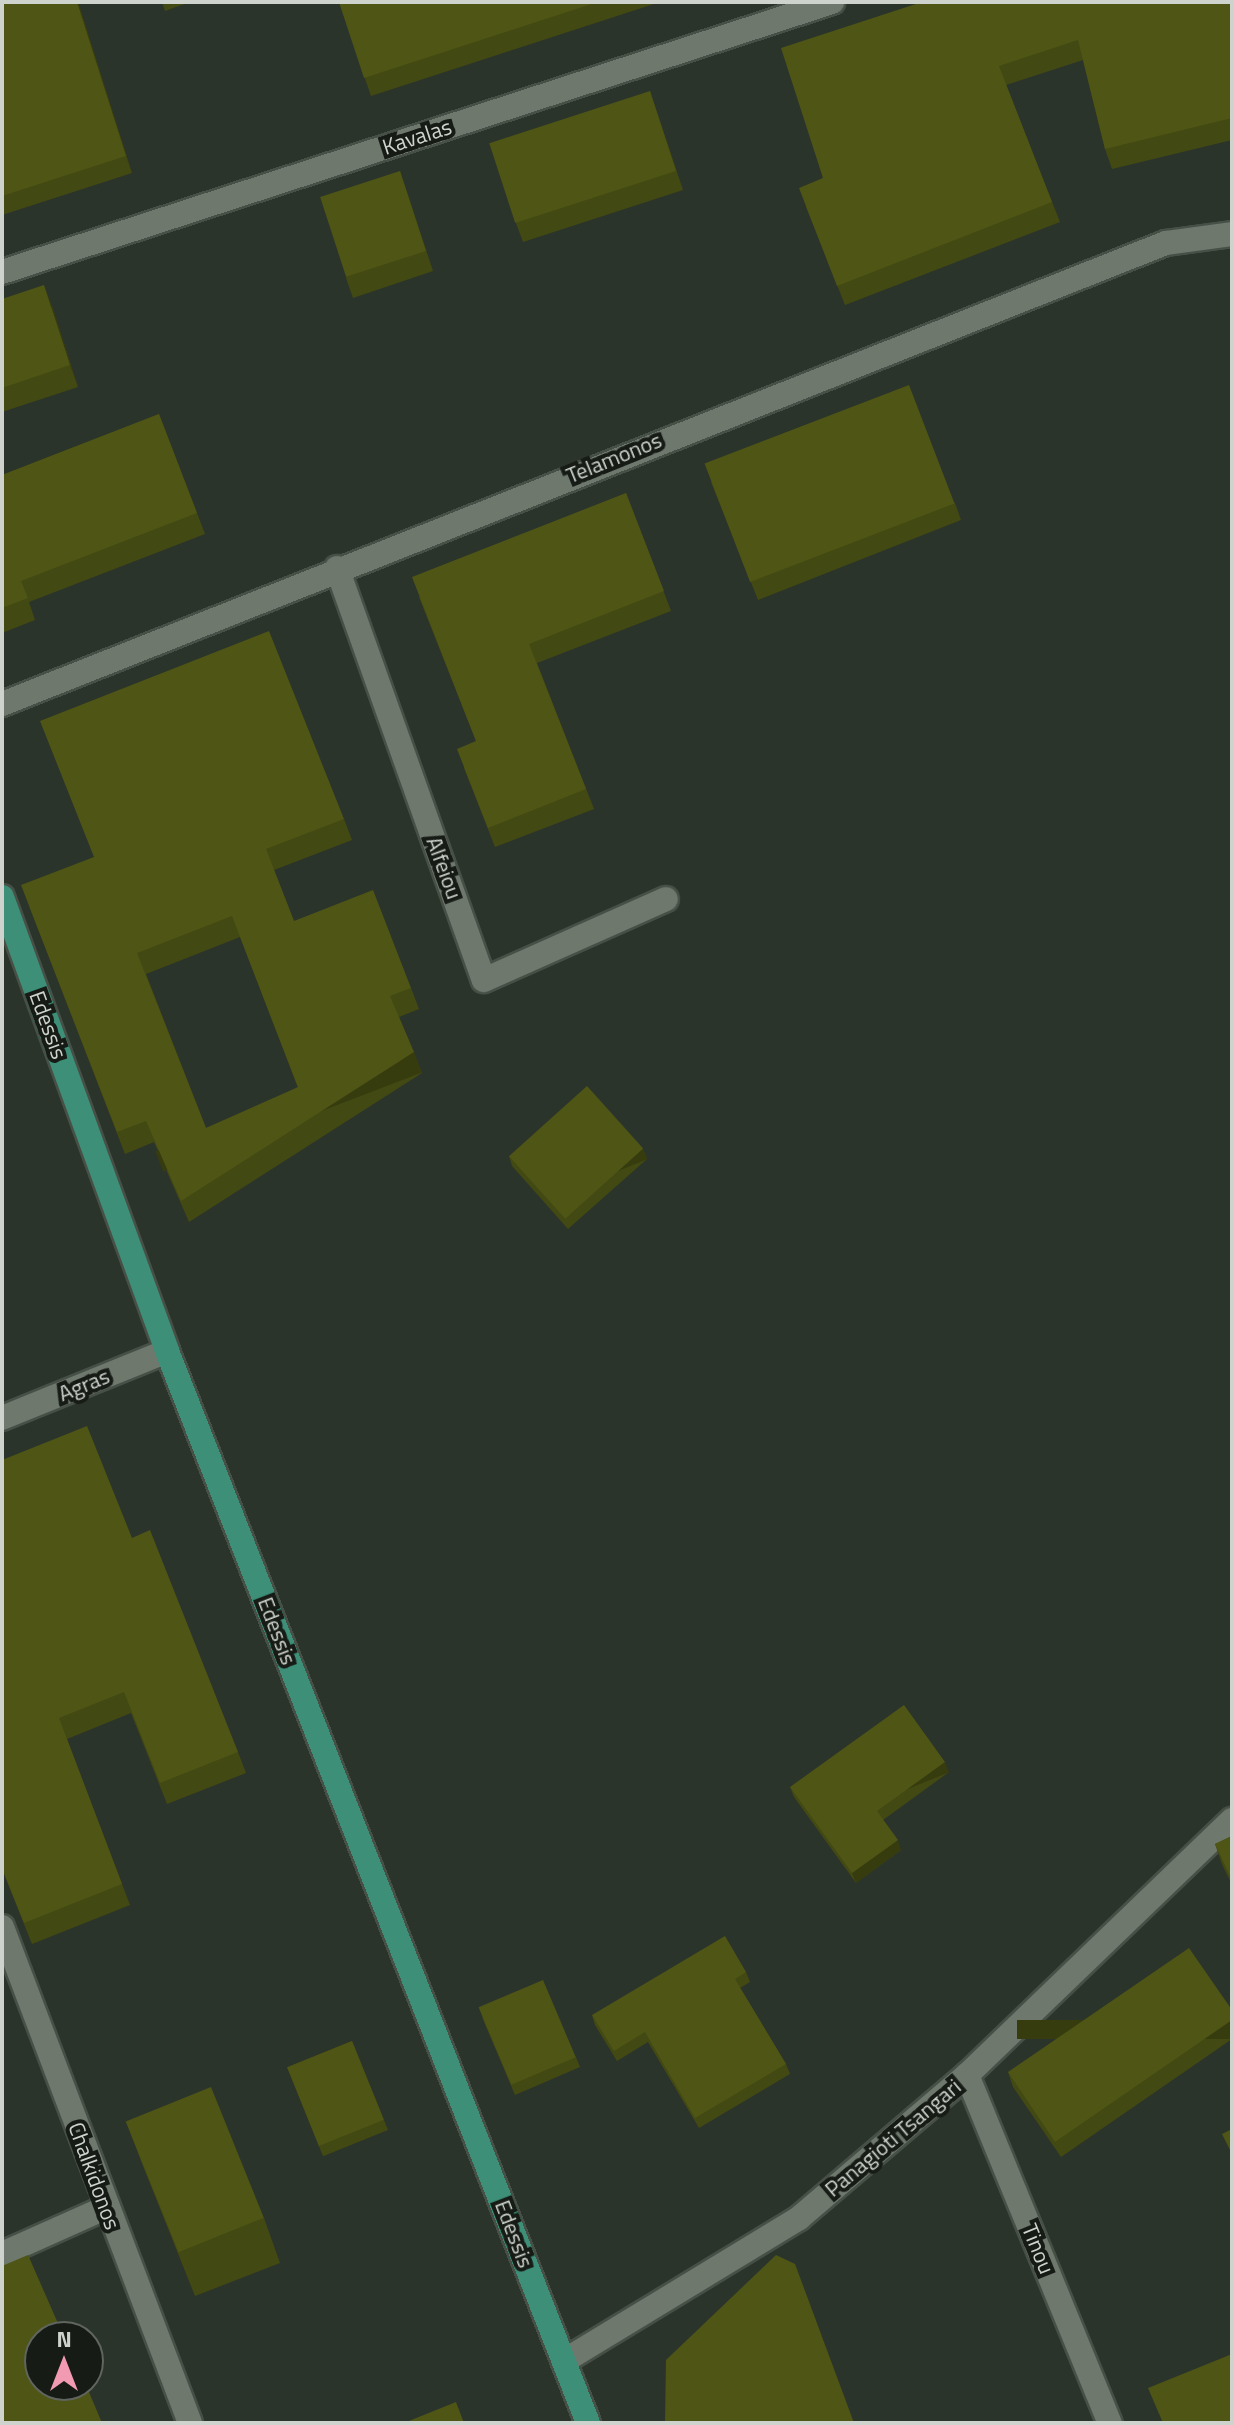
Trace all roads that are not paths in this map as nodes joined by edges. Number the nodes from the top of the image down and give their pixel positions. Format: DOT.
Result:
graph roads {
  1 [pos="832,2"];
  2 [pos="1232,234"];
  3 [pos="2,272"];
  4 [pos="337,568"];
  5 [pos="2,704"];
  6 [pos="2,897"];
  7 [pos="666,899"];
  8 [pos="167,1351"];
  9 [pos="2,1418"];
  10 [pos="1232,1820"];
  11 [pos="2,1927"];
  12 [pos="967,2075"];
  13 [pos="105,2208"];
  14 [pos="2,2254"];
  15 [pos="564,2361"];
  16 [pos="190,2423"];
  17 [pos="588,2423"];
  18 [pos="1110,2423"];
  1 -- 3 [label="street, Kavalas"];
  2 -- 4 [label="street, Telamonos"];
  4 -- 5 [label="street, Telamonos"];
  4 -- 7 [label="street, Alfeiou"];
  6 -- 8 [label="main road, Edessis"];
  8 -- 9 [label="street, Agras"];
  8 -- 15 [label="main road, Edessis"];
  10 -- 12 [label="street, Panagioti Tsangari"];
  11 -- 13 [label="street, Chalkidonos"];
  12 -- 15 [label="street, Panagioti Tsangari"];
  12 -- 18 [label="street, Tinou"];
  13 -- 14 [label="street"];
  13 -- 16 [label="street, Chalkidonos"];
  15 -- 17 [label="main road"];
}
